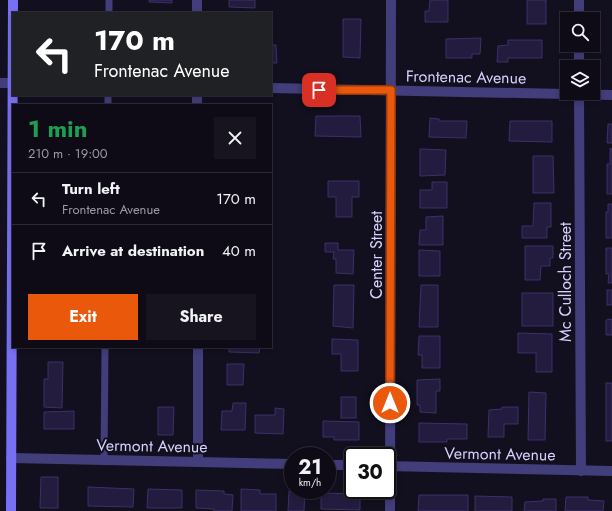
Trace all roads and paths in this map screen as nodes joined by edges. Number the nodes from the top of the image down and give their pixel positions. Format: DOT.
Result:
graph roads {
  1 [pos="13,0"];
  2 [pos="109,0"];
  3 [pos="197,0"];
  4 [pos="391,0"];
  5 [pos="579,0"];
  6 [pos="13,12"];
  7 [pos="109,12"];
  8 [pos="197,12"];
  9 [pos="579,12"];
  10 [pos="0,83"];
  11 [pos="12,83"];
  12 [pos="272,88"];
  13 [pos="391,90"];
  14 [pos="560,94"];
  15 [pos="600,95"];
  16 [pos="612,96"];
  17 [pos="579,100"];
  18 [pos="105,348"];
  19 [pos="198,348"];
  20 [pos="389,447"];
  21 [pos="11,458"];
  22 [pos="104,460"];
  23 [pos="198,462"];
  24 [pos="284,464"];
  25 [pos="396,466"];
  26 [pos="581,471"];
  27 [pos="612,471"];
  28 [pos="390,499"];
  29 [pos="11,511"];
  30 [pos="390,511"];
  1 -- 6 [label="street"];
  2 -- 7 [label="lane"];
  3 -- 8 [label="street"];
  4 -- 13 [label="street, Center Street"];
  5 -- 9 [label="street"];
  10 -- 11 [label="street"];
  11 -- 21 [label="street"];
  12 -- 13 [label="street, Frontenac Avenue"];
  13 -- 14 [label="street, Frontenac Avenue"];
  13 -- 20 [label="street, Center Street"];
  15 -- 16 [label="street, Frontenac Avenue"];
  17 -- 26 [label="street, Mc Culloch Street"];
  18 -- 22 [label="lane"];
  19 -- 23 [label="street"];
  21 -- 22 [label="street, Vermont Avenue"];
  21 -- 29 [label="street"];
  22 -- 23 [label="street, Vermont Avenue"];
  23 -- 24 [label="street, Vermont Avenue"];
  25 -- 26 [label="street, Vermont Avenue"];
  26 -- 27 [label="street, Vermont Avenue"];
  28 -- 30 [label="street, Center Street"];
}
